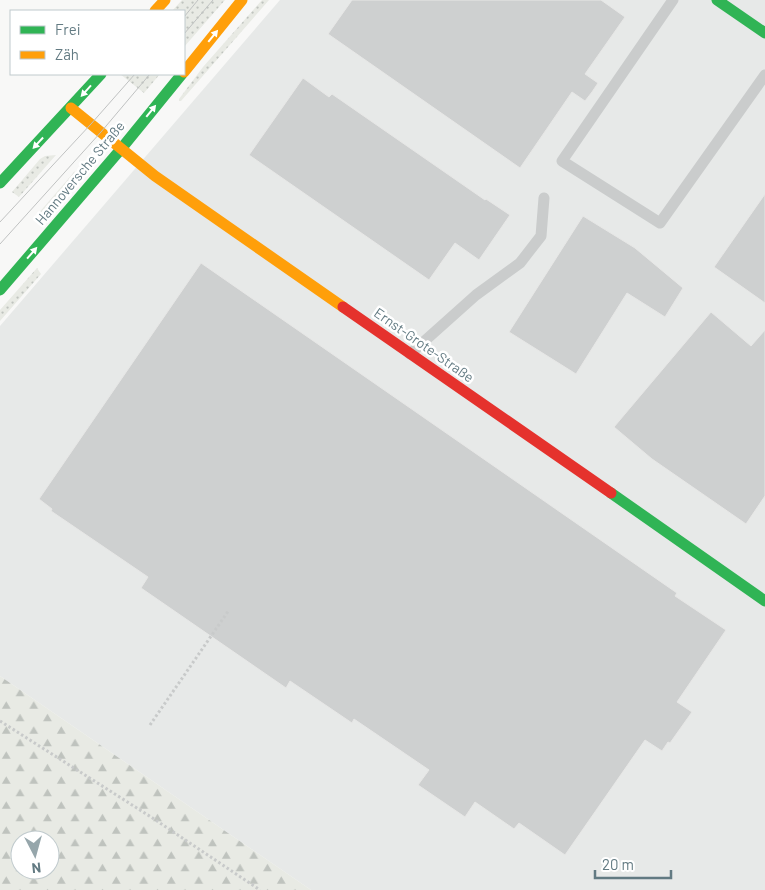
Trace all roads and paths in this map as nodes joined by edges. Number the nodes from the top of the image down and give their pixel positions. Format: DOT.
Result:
graph roads {
  1 [pos="165,0"];
  2 [pos="242,0"];
  3 [pos="673,0"];
  4 [pos="717,0"];
  5 [pos="156,10"];
  6 [pos="765,33"];
  7 [pos="185,71"];
  8 [pos="100,75"];
  9 [pos="181,75"];
  10 [pos="765,75"];
  11 [pos="71,108"];
  12 [pos="121,149"];
  13 [pos="0,183"];
  14 [pos="544,198"];
  15 [pos="0,290"];
  16 [pos="410,354"];
  17 [pos="765,601"];
  18 [pos="229,610"];
  19 [pos="0,721"];
  20 [pos="150,724"];
  21 [pos="260,890"];
  1 -- 5 [label="street"];
  7 -- 2 [label="street, Hannoversche Straße, one-way"];
  3 -- 10 [label="lane"];
  4 -- 6 [label="street"];
  8 -- 11 [label="street, one-way"];
  12 -- 9 [label="street, Hannoversche Straße, one-way"];
  11 -- 12 [label="street, Ernst-Grote-Straße"];
  11 -- 13 [label="street, one-way"];
  15 -- 12 [label="street, Hannoversche Straße, one-way"];
  12 -- 16 [label="street, Ernst-Grote-Straße"];
  14 -- 16 [label="lane"];
  16 -- 17 [label="street, Ernst-Grote-Straße"];
  18 -- 20 [label="path"];
  19 -- 21 [label="path"];
}
